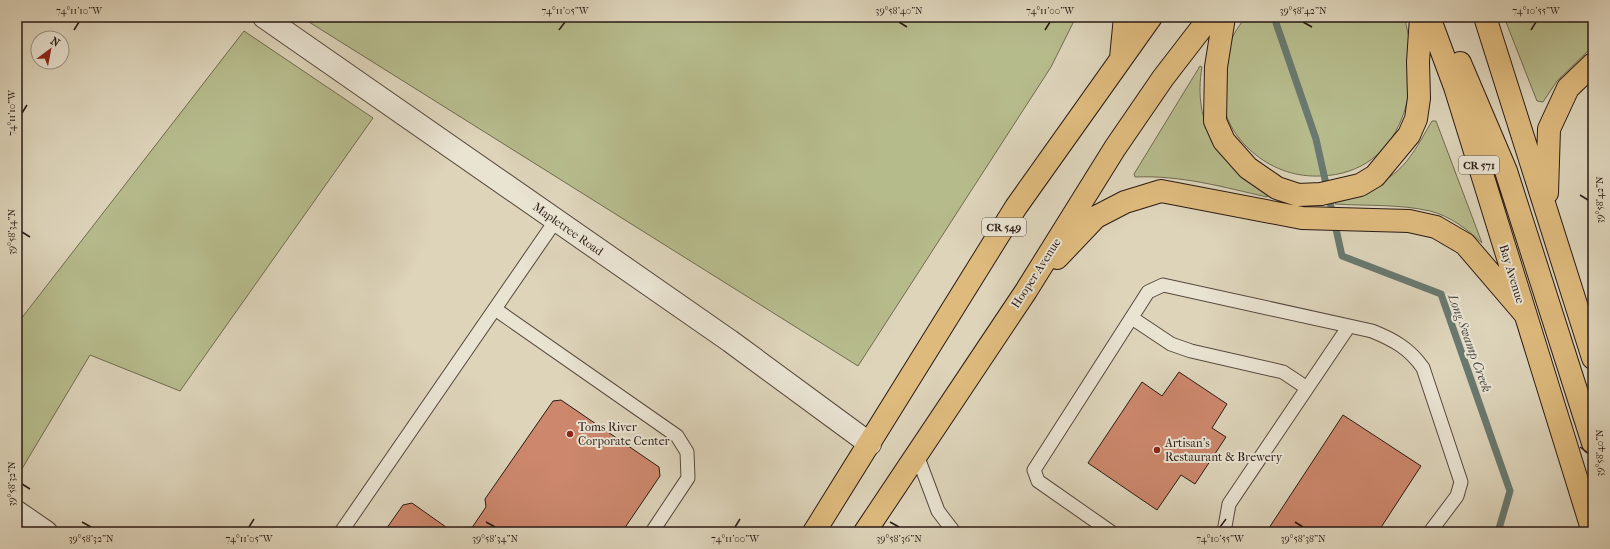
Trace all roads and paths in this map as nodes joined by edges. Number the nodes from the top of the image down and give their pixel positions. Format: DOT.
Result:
graph roads {
  1 [pos="264,17"];
  2 [pos="1125,17"];
  3 [pos="1151,17"];
  4 [pos="1210,17"];
  5 [pos="1224,17"];
  6 [pos="1421,17"];
  7 [pos="1429,17"];
  8 [pos="1433,17"];
  9 [pos="1485,17"];
  10 [pos="1121,59"];
  11 [pos="1593,64"];
  12 [pos="1546,207"];
  13 [pos="556,220"];
  14 [pos="1026,291"];
  15 [pos="495,309"];
  16 [pos="1525,314"];
  17 [pos="1132,318"];
  18 [pos="1349,326"];
  19 [pos="1593,358"];
  20 [pos="1307,388"];
  21 [pos="1593,443"];
  22 [pos="870,444"];
  23 [pos="917,455"];
  24 [pos="17,512"];
  25 [pos="1593,531"];
  26 [pos="46,532"];
  27 [pos="340,532"];
  28 [pos="652,532"];
  29 [pos="814,532"];
  30 [pos="865,532"];
  31 [pos="954,532"];
  32 [pos="1111,532"];
  33 [pos="1224,532"];
  34 [pos="1430,532"];
  1 -- 13 [label="street, Mapletree Road"];
  2 -- 10 [label="main road"];
  3 -- 10 [label="main road, CR 549"];
  4 -- 14 [label="main road, Hooper Avenue"];
  5 -- 6 [label="main road"];
  7 -- 16 [label="main road, Bay Avenue / CR 571"];
  8 -- 21 [label="main road"];
  9 -- 12 [label="main road"];
  10 -- 22 [label="main road, CR 549"];
  11 -- 12 [label="main road"];
  12 -- 19 [label="main road"];
  13 -- 15 [label="lane"];
  13 -- 22 [label="street, Mapletree Road"];
  14 -- 16 [label="main road"];
  14 -- 23 [label="main road, Hooper Avenue"];
  15 -- 27 [label="lane"];
  15 -- 28 [label="lane"];
  16 -- 25 [label="main road, Bay Avenue / CR 571"];
  17 -- 18 [label="lane"];
  17 -- 20 [label="lane"];
  17 -- 32 [label="lane"];
  18 -- 20 [label="lane"];
  18 -- 34 [label="lane"];
  20 -- 33 [label="lane"];
  22 -- 29 [label="main road, CR 549"];
  23 -- 30 [label="main road, Hooper Avenue"];
  23 -- 31 [label="lane"];
  24 -- 26 [label="street"];
}
